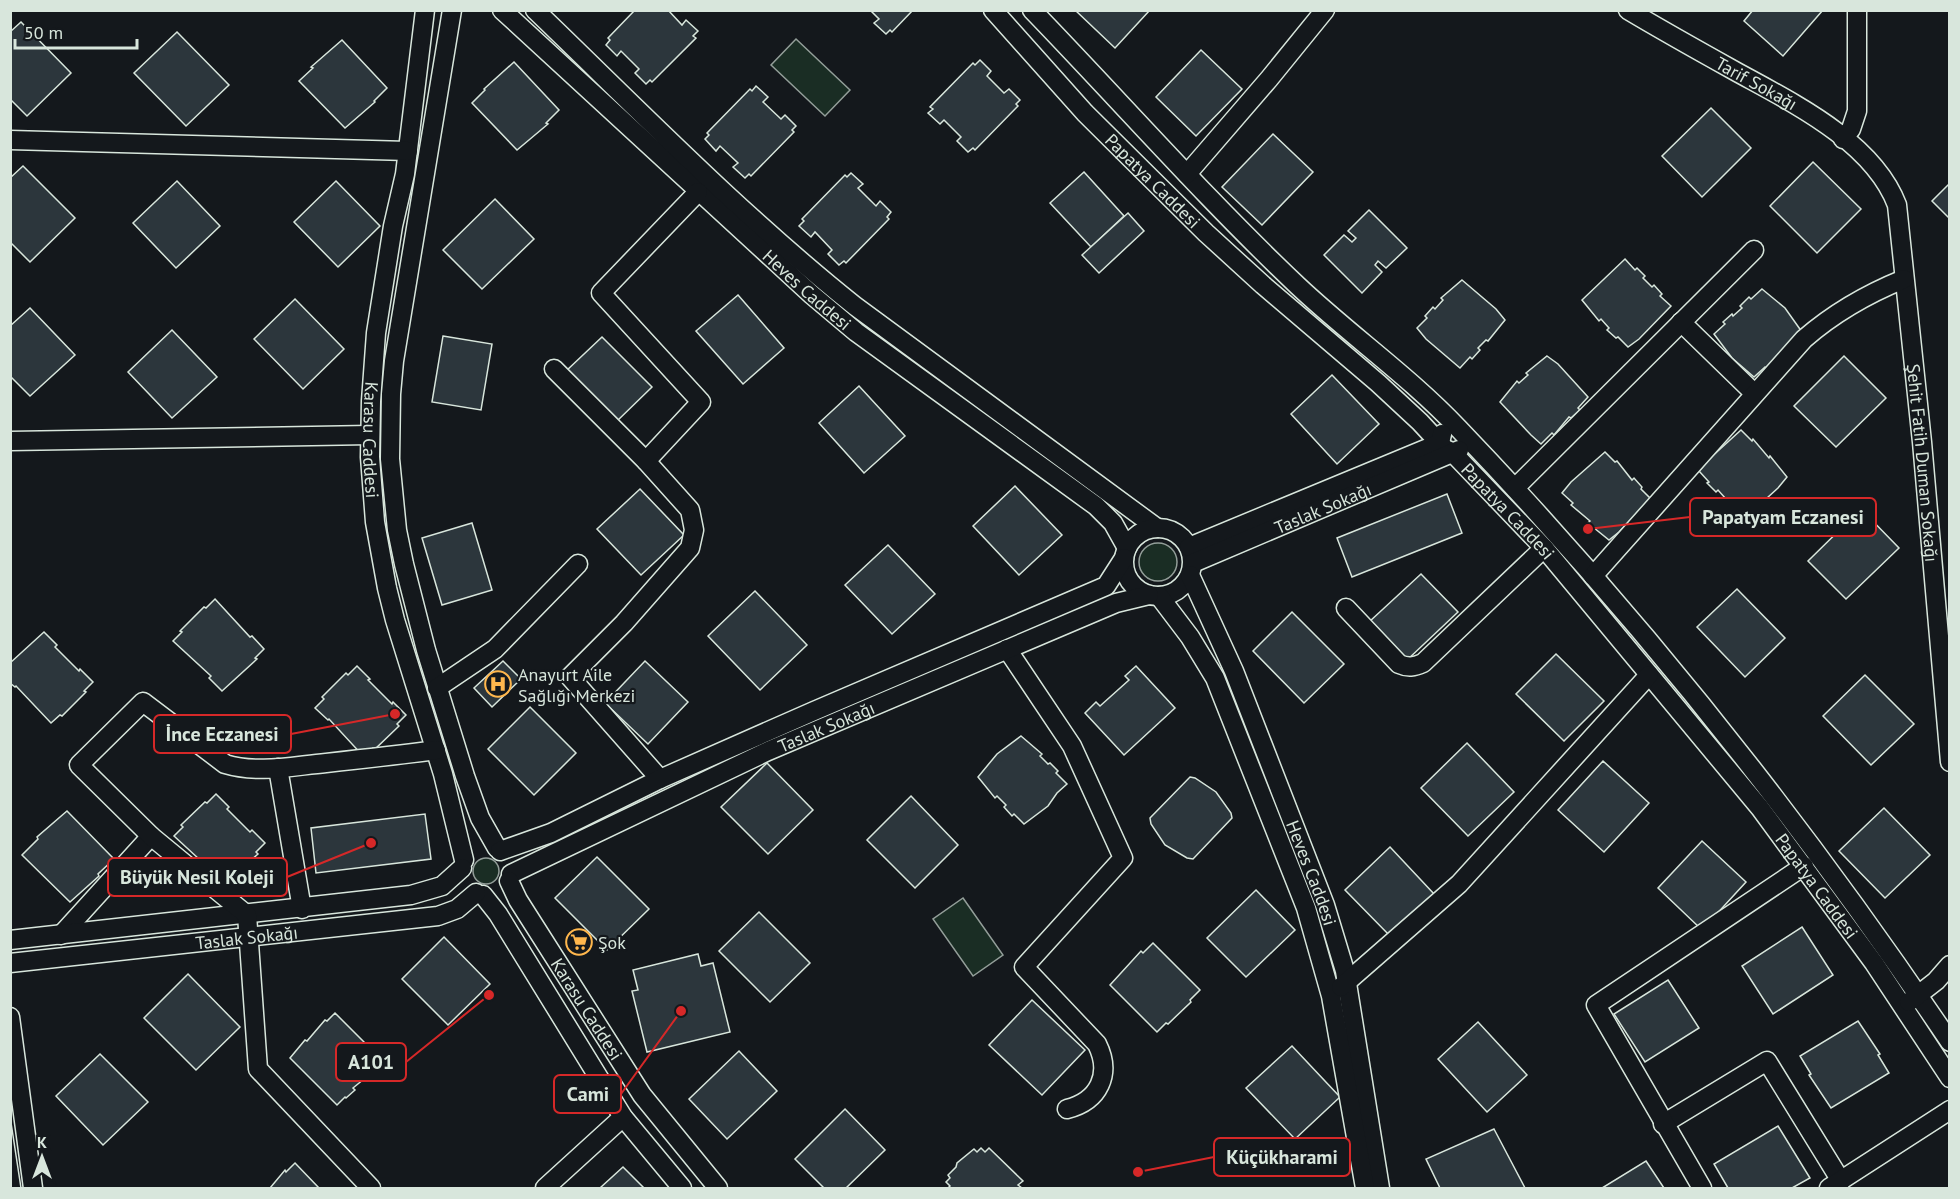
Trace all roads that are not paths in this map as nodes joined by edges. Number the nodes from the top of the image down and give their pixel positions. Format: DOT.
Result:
graph roads {
  1 [pos="425,10"];
  2 [pos="452,10"];
  3 [pos="502,10"];
  4 [pos="535,10"];
  5 [pos="993,10"];
  6 [pos="1032,10"];
  7 [pos="1325,10"];
  8 [pos="1628,10"];
  9 [pos="1857,10"];
  10 [pos="1843,139"];
  11 [pos="10,140"];
  12 [pos="408,151"];
  13 [pos="1878,170"];
  14 [pos="1187,174"];
  15 [pos="698,192"];
  16 [pos="1754,250"];
  17 [pos="1904,279"];
  18 [pos="1681,322"];
  19 [pos="554,369"];
  20 [pos="1754,393"];
  21 [pos="1462,433"];
  22 [pos="370,435"];
  23 [pos="10,441"];
  24 [pos="1446,447"];
  25 [pos="646,461"];
  26 [pos="1515,489"];
  27 [pos="1157,528"];
  28 [pos="1544,548"];
  29 [pos="1125,553"];
  30 [pos="1190,562"];
  31 [pos="578,564"];
  32 [pos="1593,576"];
  33 [pos="1154,595"];
  34 [pos="1346,608"];
  35 [pos="1007,649"];
  36 [pos="1649,675"];
  37 [pos="437,688"];
  38 [pos="436,750"];
  39 [pos="1950,762"];
  40 [pos="278,768"];
  41 [pos="660,779"];
  42 [pos="151,836"];
  43 [pos="498,850"];
  44 [pos="463,864"];
  45 [pos="1804,866"];
  46 [pos="510,878"];
  47 [pos="479,894"];
  48 [pos="302,909"];
  49 [pos="247,915"];
  50 [pos="61,935"];
  51 [pos="249,937"];
  52 [pos="10,940"];
  53 [pos="10,963"];
  54 [pos="1950,965"];
  55 [pos="1347,982"];
  56 [pos="1331,996"];
  57 [pos="1918,996"];
  58 [pos="1903,1007"];
  59 [pos="10,1017"];
  60 [pos="1950,1042"];
  61 [pos="1946,1066"];
  62 [pos="1066,1109"];
  63 [pos="1950,1110"];
  64 [pos="623,1117"];
  65 [pos="1664,1124"];
  66 [pos="1835,1184"];
  67 [pos="33,1188"];
  68 [pos="371,1188"];
  69 [pos="544,1188"];
  70 [pos="682,1188"];
  71 [pos="718,1188"];
  72 [pos="1365,1188"];
  73 [pos="1380,1188"];
  74 [pos="1702,1188"];
  1 -- 12 [label="street, Karasu Caddesi"];
  2 -- 37 [label="street, Karasu Caddesi"];
  3 -- 15 [label="street, Heves Caddesi"];
  4 -- 27 [label="street, Heves Caddesi"];
  5 -- 24 [label="street, Papatya Caddesi"];
  6 -- 14 [label="street, Papatya Caddesi"];
  7 -- 14 [label="street"];
  8 -- 10 [label="street, Tarif Sokağı"];
  9 -- 10 [label="street"];
  10 -- 13 [label="street, Tarif Sokağı"];
  11 -- 12 [label="street"];
  12 -- 22 [label="street, Karasu Caddesi"];
  13 -- 17 [label="street, Şehit Fatih Duman Sokağı"];
  14 -- 21 [label="street, Papatya Caddesi"];
  15 -- 25 [label="street"];
  15 -- 29 [label="street, Heves Caddesi"];
  16 -- 18 [label="street"];
  17 -- 20 [label="street"];
  17 -- 39 [label="street, Şehit Fatih Duman Sokağı"];
  18 -- 20 [label="street"];
  18 -- 26 [label="street"];
  19 -- 25 [label="street"];
  20 -- 32 [label="street"];
  21 -- 24 [label="street, Taslak Sokağı"];
  21 -- 26 [label="street, Papatya Caddesi"];
  22 -- 23 [label="street"];
  22 -- 38 [label="street, Karasu Caddesi"];
  24 -- 28 [label="street, Papatya Caddesi"];
  24 -- 30 [label="street, Taslak Sokağı"];
  25 -- 41 [label="street"];
  26 -- 32 [label="street, Papatya Caddesi"];
  27 -- 29 [label="street"];
  27 -- 30 [label="street"];
  28 -- 34 [label="street"];
  28 -- 36 [label="street, Papatya Caddesi"];
  29 -- 33 [label="street"];
  29 -- 41 [label="street, Taslak Sokağı"];
  30 -- 33 [label="street"];
  30 -- 55 [label="street, Heves Caddesi"];
  31 -- 37 [label="street"];
  32 -- 57 [label="street, Papatya Caddesi"];
  33 -- 35 [label="street, Taslak Sokağı"];
  33 -- 56 [label="street, Heves Caddesi"];
  35 -- 46 [label="street, Taslak Sokağı"];
  35 -- 62 [label="street"];
  36 -- 45 [label="street, Papatya Caddesi"];
  36 -- 55 [label="street"];
  37 -- 43 [label="street, Karasu Caddesi"];
  38 -- 40 [label="street"];
  38 -- 44 [label="street, Karasu Caddesi"];
  40 -- 42 [label="street"];
  40 -- 48 [label="street"];
  41 -- 43 [label="street, Taslak Sokağı"];
  42 -- 49 [label="street"];
  42 -- 50 [label="street"];
  43 -- 44 [label="street"];
  43 -- 46 [label="street"];
  44 -- 47 [label="street"];
  44 -- 48 [label="street, Taslak Sokağı"];
  45 -- 58 [label="street, Papatya Caddesi"];
  45 -- 65 [label="street"];
  46 -- 47 [label="street"];
  46 -- 71 [label="street, Karasu Caddesi"];
  47 -- 51 [label="street, Taslak Sokağı"];
  47 -- 64 [label="street, Karasu Caddesi"];
  48 -- 49 [label="street, Taslak Sokağı"];
  49 -- 50 [label="street, Taslak Sokağı"];
  49 -- 51 [label="street"];
  50 -- 52 [label="street, Taslak Sokağı"];
  51 -- 53 [label="street, Taslak Sokağı"];
  51 -- 68 [label="street"];
  54 -- 57 [label="street"];
  55 -- 56 [label="street"];
  55 -- 73 [label="street, Heves Caddesi"];
  56 -- 72 [label="street, Heves Caddesi"];
  57 -- 58 [label="street"];
  57 -- 60 [label="street, Papatya Caddesi"];
  58 -- 61 [label="street, Papatya Caddesi"];
  59 -- 67 [label="street"];
  63 -- 66 [label="street"];
  64 -- 69 [label="street"];
  64 -- 70 [label="street, Karasu Caddesi"];
  65 -- 66 [label="street"];
  65 -- 74 [label="street"];
}
